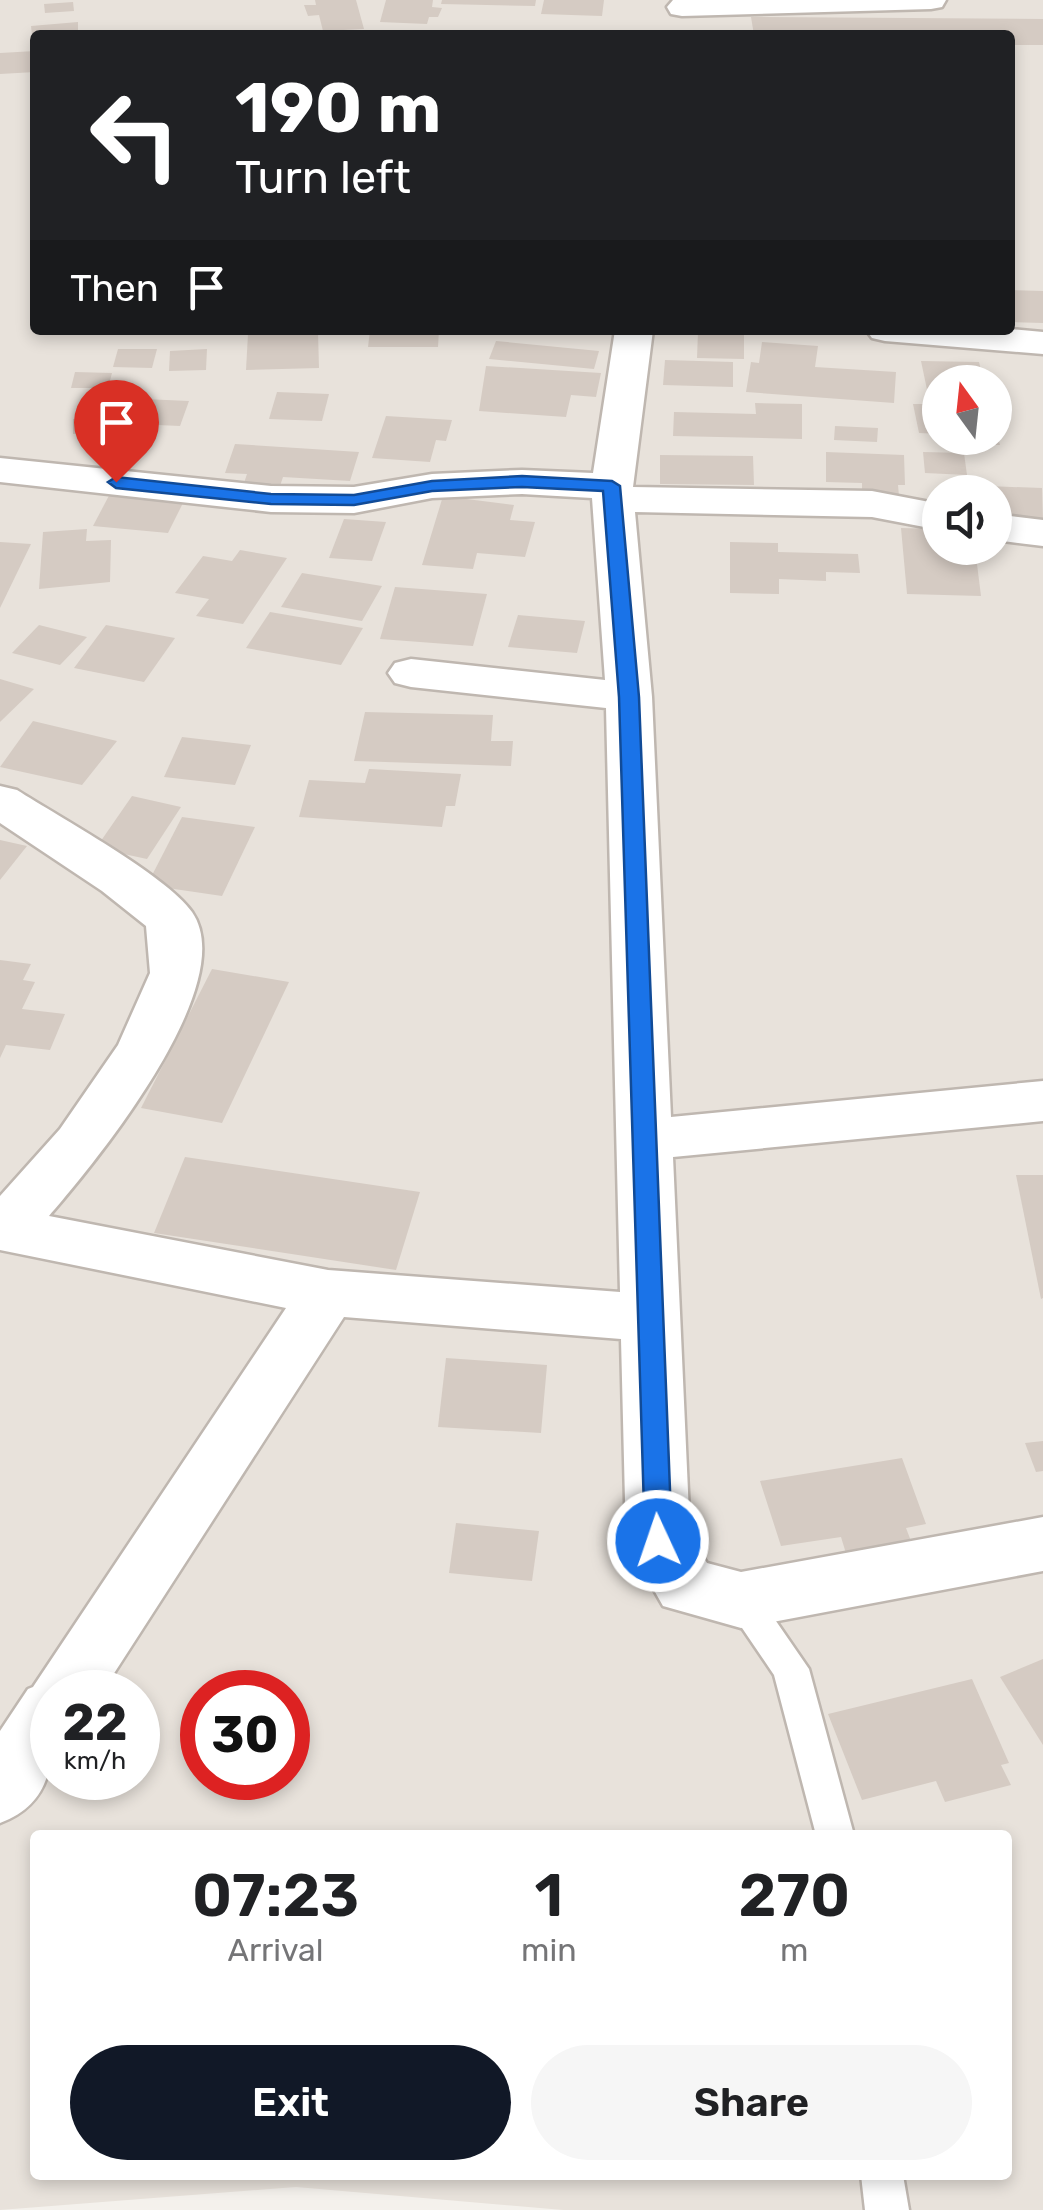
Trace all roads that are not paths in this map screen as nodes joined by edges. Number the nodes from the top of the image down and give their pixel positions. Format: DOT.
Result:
graph roads {
  1 [pos="931,0"];
  2 [pos="681,14"];
  3 [pos="633,335"];
  4 [pos="946,335"];
  5 [pos="1043,343"];
  6 [pos="0,470"];
  7 [pos="612,493"];
  8 [pos="922,514"];
  9 [pos="1012,529"];
  10 [pos="1043,533"];
  11 [pos="411,673"];
  12 [pos="629,697"];
  13 [pos="0,801"];
  14 [pos="1043,1101"];
  15 [pos="643,1140"];
  16 [pos="3,1228"];
  17 [pos="328,1293"];
  18 [pos="649,1318"];
  19 [pos="1043,1544"];
  20 [pos="741,1600"];
  21 [pos="80,1670"];
  22 [pos="30,1745"];
  23 [pos="0,1791"];
  24 [pos="834,1830"];
  25 [pos="883,2180"];
  26 [pos="887,2210"];
  1 -- 2 [label="street"];
  3 -- 7 [label="street"];
  4 -- 5 [label="street"];
  6 -- 7 [label="street"];
  7 -- 8 [label="street"];
  7 -- 12 [label="street"];
  9 -- 10 [label="street"];
  11 -- 12 [label="street"];
  12 -- 15 [label="street"];
  13 -- 16 [label="street"];
  14 -- 15 [label="street"];
  15 -- 18 [label="street"];
  16 -- 17 [label="street"];
  17 -- 18 [label="street"];
  17 -- 21 [label="street"];
  18 -- 20 [label="street"];
  19 -- 20 [label="street"];
  20 -- 24 [label="lane"];
  22 -- 23 [label="street"];
  25 -- 26 [label="lane"];
}
